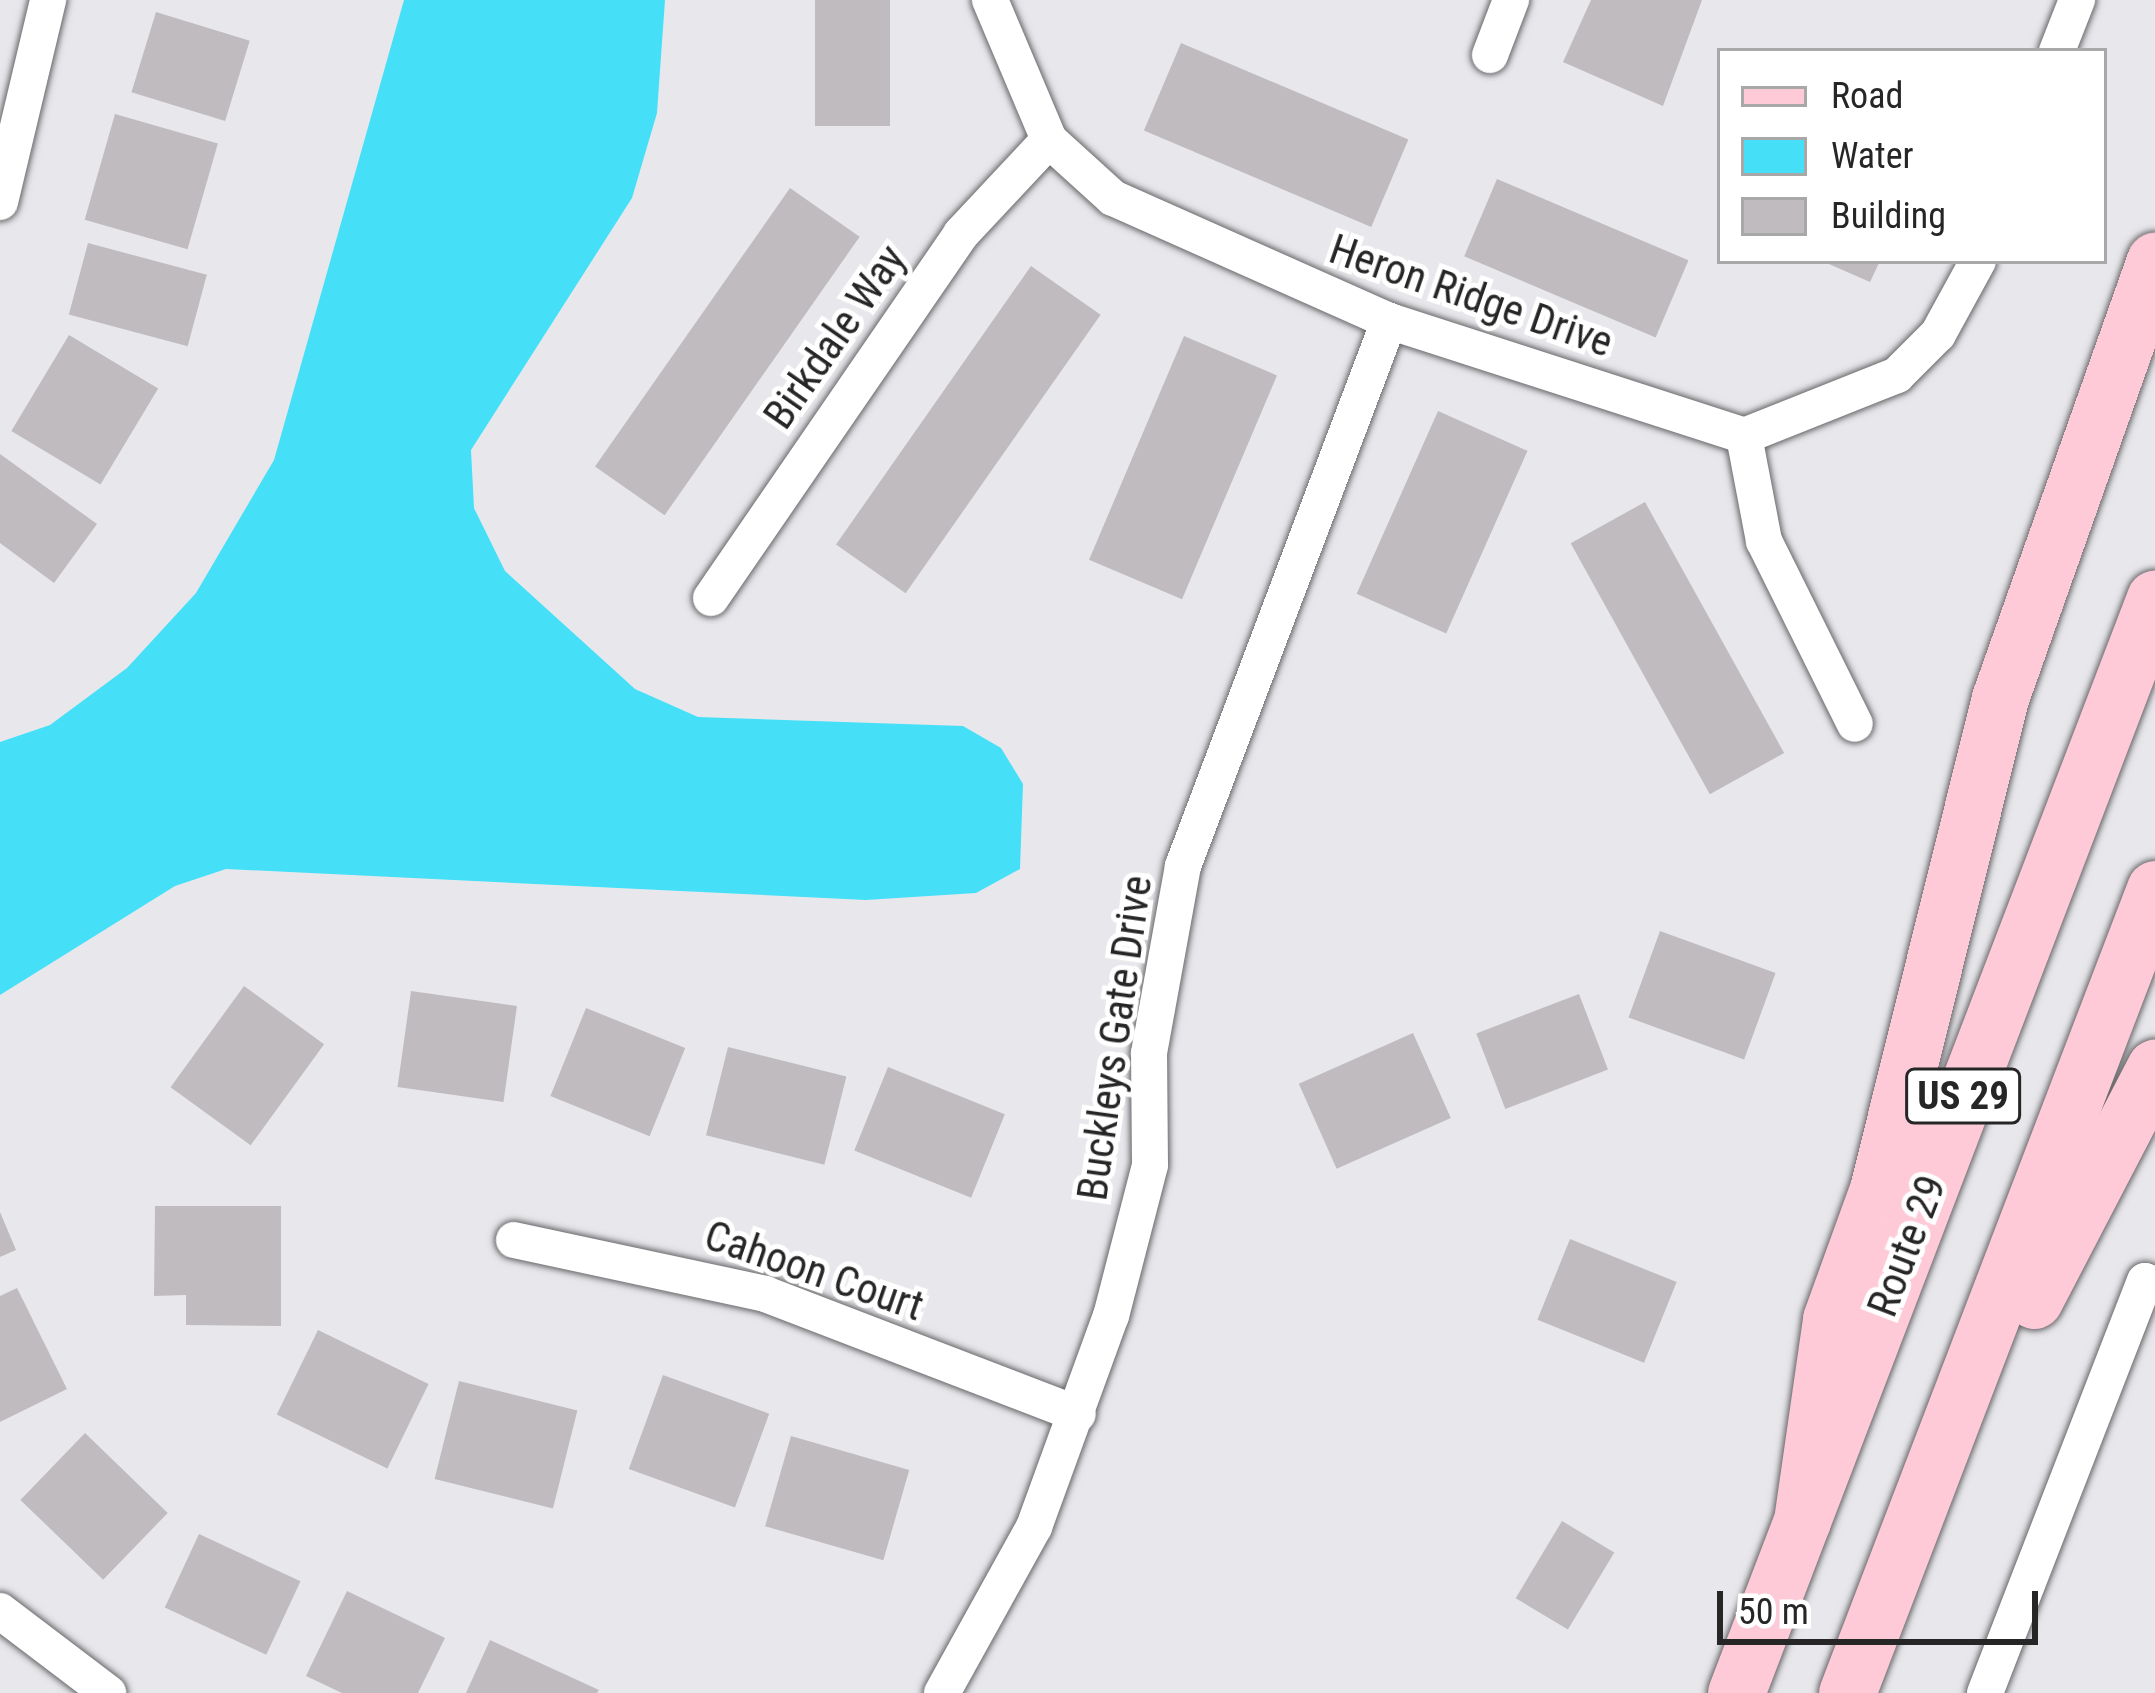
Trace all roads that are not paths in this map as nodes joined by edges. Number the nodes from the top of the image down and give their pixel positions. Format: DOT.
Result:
graph roads {
  1 [pos="48,0"];
  2 [pos="990,0"];
  3 [pos="1511,0"];
  4 [pos="2077,0"];
  5 [pos="2058,48"];
  6 [pos="1490,55"];
  7 [pos="1049,140"];
  8 [pos="0,202"];
  9 [pos="2155,261"];
  10 [pos="1976,264"];
  11 [pos="1389,321"];
  12 [pos="1744,436"];
  13 [pos="711,598"];
  14 [pos="2155,598"];
  15 [pos="1855,724"];
  16 [pos="2155,889"];
  17 [pos="2155,1068"];
  18 [pos="514,1240"];
  19 [pos="2150,1283"];
  20 [pos="1078,1414"];
  21 [pos="1802,1521"];
  22 [pos="1890,1582"];
  23 [pos="0,1612"];
  24 [pos="108,1693"];
  25 [pos="942,1693"];
  26 [pos="1736,1693"];
  27 [pos="1847,1693"];
  28 [pos="1985,1693"];
  1 -- 8 [label="street"];
  2 -- 7 [label="street, Heron Ridge Drive"];
  3 -- 6 [label="street"];
  4 -- 5 [label="street"];
  7 -- 11 [label="street, Heron Ridge Drive"];
  7 -- 13 [label="street, Birkdale Way"];
  9 -- 21 [label="main road"];
  10 -- 12 [label="street"];
  11 -- 12 [label="street, Heron Ridge Drive"];
  11 -- 20 [label="street, Buckleys Gate Drive"];
  12 -- 15 [label="street"];
  14 -- 21 [label="main road, Route 29 / US 29"];
  16 -- 22 [label="main road, US 29"];
  17 -- 22 [label="main road"];
  18 -- 20 [label="street, Cahoon Court"];
  19 -- 28 [label="street"];
  20 -- 25 [label="street, Buckleys Gate Drive"];
  21 -- 26 [label="main road, Route 29 / US 29"];
  22 -- 27 [label="main road, US 29"];
  23 -- 24 [label="street"];
}
